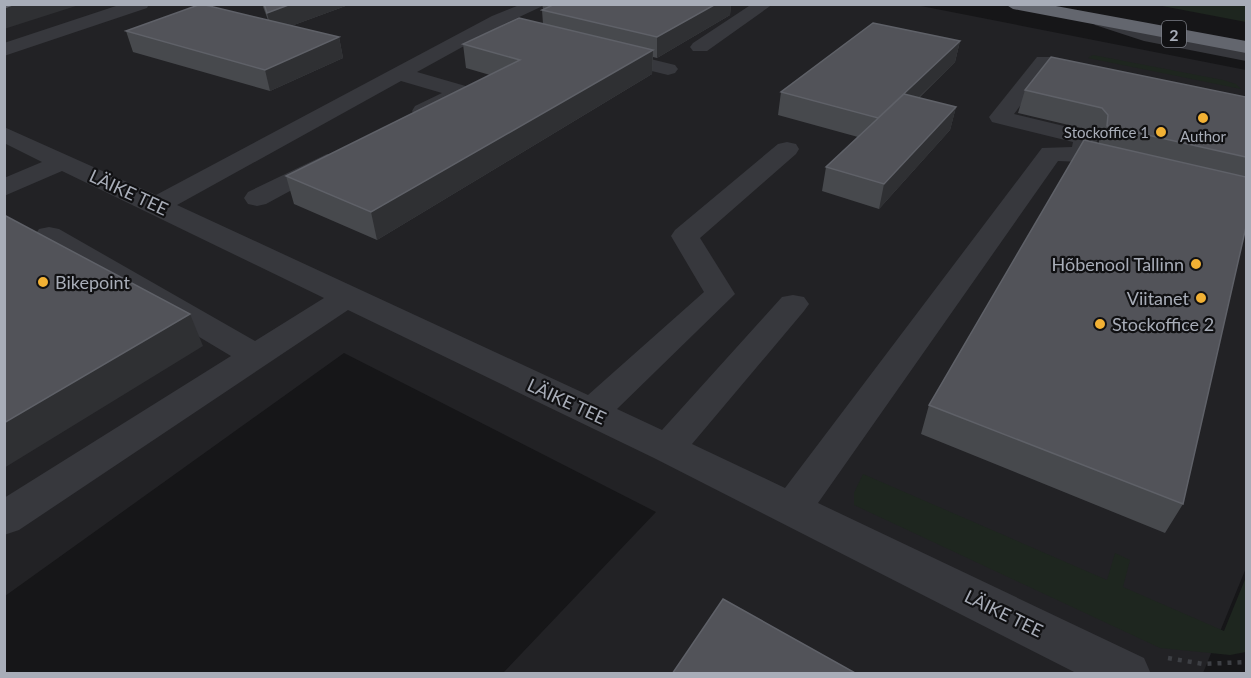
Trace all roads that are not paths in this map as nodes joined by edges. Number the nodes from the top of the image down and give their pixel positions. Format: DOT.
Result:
graph roads {
  1 [pos="141,4"];
  2 [pos="538,4"];
  3 [pos="765,4"];
  4 [pos="1013,4"];
  5 [pos="1096,13"];
  6 [pos="490,25"];
  7 [pos="521,33"];
  8 [pos="1246,33"];
  9 [pos="700,47"];
  10 [pos="447,48"];
  11 [pos="1246,48"];
  12 [pos="4,50"];
  13 [pos="589,50"];
  14 [pos="474,55"];
  15 [pos="1246,55"];
  16 [pos="1044,61"];
  17 [pos="668,69"];
  18 [pos="400,74"];
  19 [pos="399,124"];
  20 [pos="4,134"];
  21 [pos="283,137"];
  22 [pos="788,149"];
  23 [pos="1084,155"];
  24 [pos="64,161"];
  25 [pos="1142,170"];
  26 [pos="4,188"];
  27 [pos="257,198"];
  28 [pos="158,205"];
  29 [pos="49,235"];
  30 [pos="348,296"];
  31 [pos="793,304"];
  32 [pos="256,356"];
  33 [pos="592,412"];
  34 [pos="667,448"];
  35 [pos="792,508"];
  36 [pos="4,519"];
  37 [pos="1127,674"];
  1 -- 12 [label="street"];
  2 -- 6 [label="street"];
  3 -- 9 [label="street"];
  4 -- 5 [label="highway, 2"];
  5 -- 8 [label="highway, 2"];
  5 -- 11 [label="highway, 2"];
  5 -- 15 [label="street"];
  6 -- 7 [label="street"];
  6 -- 10 [label="street"];
  10 -- 14 [label="street"];
  10 -- 18 [label="street"];
  13 -- 17 [label="street"];
  16 -- 23 [label="street"];
  18 -- 19 [label="street"];
  18 -- 21 [label="street"];
  20 -- 24 [label="street, LÄIKE TEE"];
  21 -- 27 [label="street"];
  21 -- 28 [label="street"];
  22 -- 33 [label="street"];
  23 -- 25 [label="street"];
  23 -- 35 [label="street"];
  24 -- 26 [label="street"];
  24 -- 28 [label="street, LÄIKE TEE"];
  28 -- 30 [label="street, LÄIKE TEE"];
  29 -- 32 [label="street"];
  30 -- 32 [label="street"];
  30 -- 33 [label="street, LÄIKE TEE"];
  31 -- 34 [label="street"];
  32 -- 36 [label="street"];
  33 -- 34 [label="street, LÄIKE TEE"];
  34 -- 35 [label="street, LÄIKE TEE"];
  35 -- 37 [label="street, LÄIKE TEE"];
}
